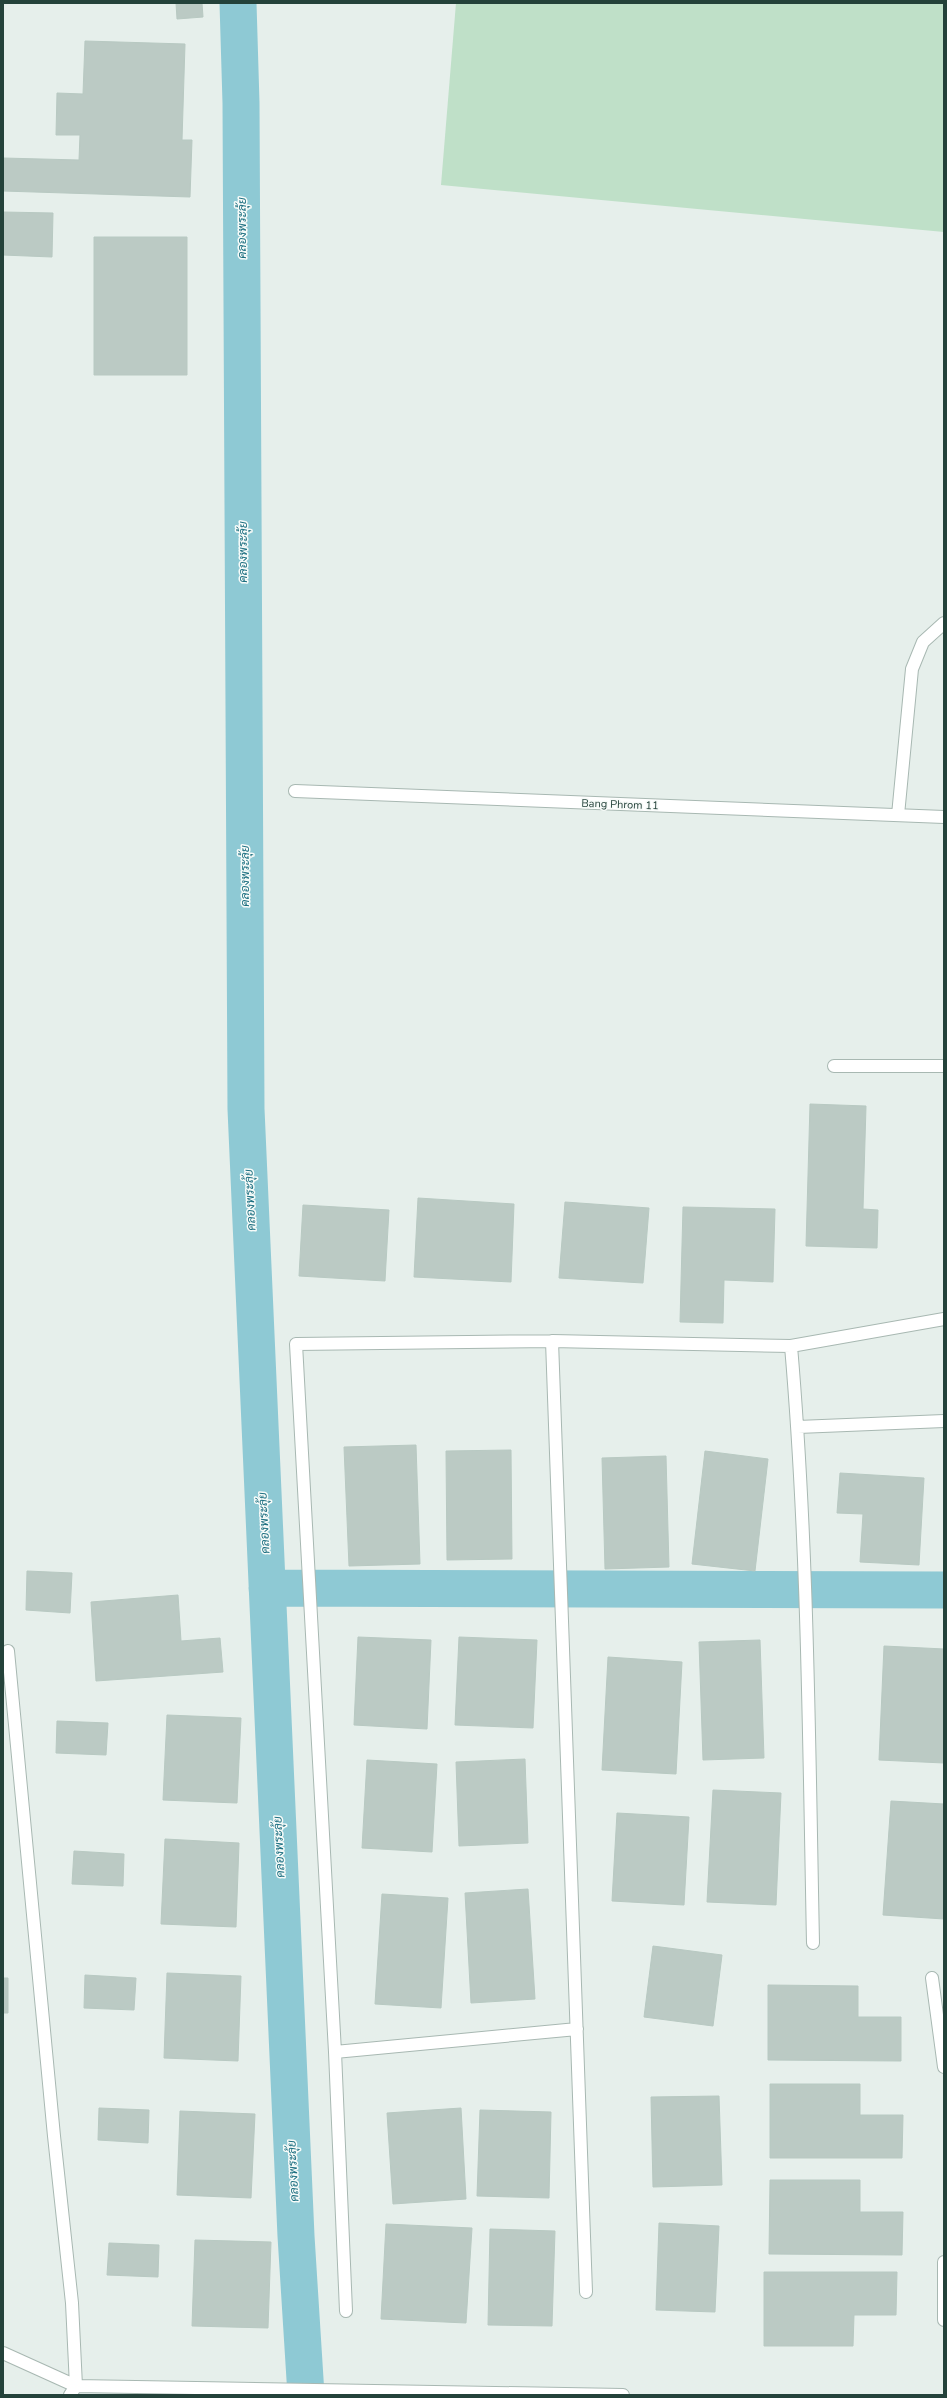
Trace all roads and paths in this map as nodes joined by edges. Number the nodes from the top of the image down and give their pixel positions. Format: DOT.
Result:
graph roads {
  1 [pos="944,624"];
  2 [pos="295,791"];
  3 [pos="898,815"];
  4 [pos="944,817"];
  5 [pos="834,1066"];
  6 [pos="944,1066"];
  7 [pos="944,1319"];
  8 [pos="552,1341"];
  9 [pos="791,1346"];
  10 [pos="944,1421"];
  11 [pos="798,1427"];
  12 [pos="8,1651"];
  13 [pos="813,1943"];
  14 [pos="932,1978"];
  15 [pos="577,2029"];
  16 [pos="335,2052"];
  17 [pos="944,2066"];
  18 [pos="944,2262"];
  19 [pos="586,2292"];
  20 [pos="346,2311"];
  21 [pos="944,2320"];
  22 [pos="3,2353"];
  23 [pos="73,2390"];
  24 [pos="536,2394"];
  25 [pos="623,2395"];
  1 -- 3 [label="street"];
  2 -- 3 [label="street, Bang Phrom 11"];
  3 -- 4 [label="street, Bang Phrom 11"];
  5 -- 6 [label="street"];
  7 -- 9 [label="street"];
  8 -- 9 [label="street"];
  8 -- 15 [label="street"];
  8 -- 16 [label="street"];
  9 -- 11 [label="street"];
  10 -- 11 [label="street"];
  11 -- 13 [label="street"];
  12 -- 23 [label="street"];
  14 -- 17 [label="street"];
  15 -- 16 [label="street"];
  15 -- 19 [label="street"];
  16 -- 20 [label="street"];
  18 -- 21 [label="street"];
  22 -- 23 [label="street"];
  23 -- 24 [label="street"];
  24 -- 25 [label="street"];
}
